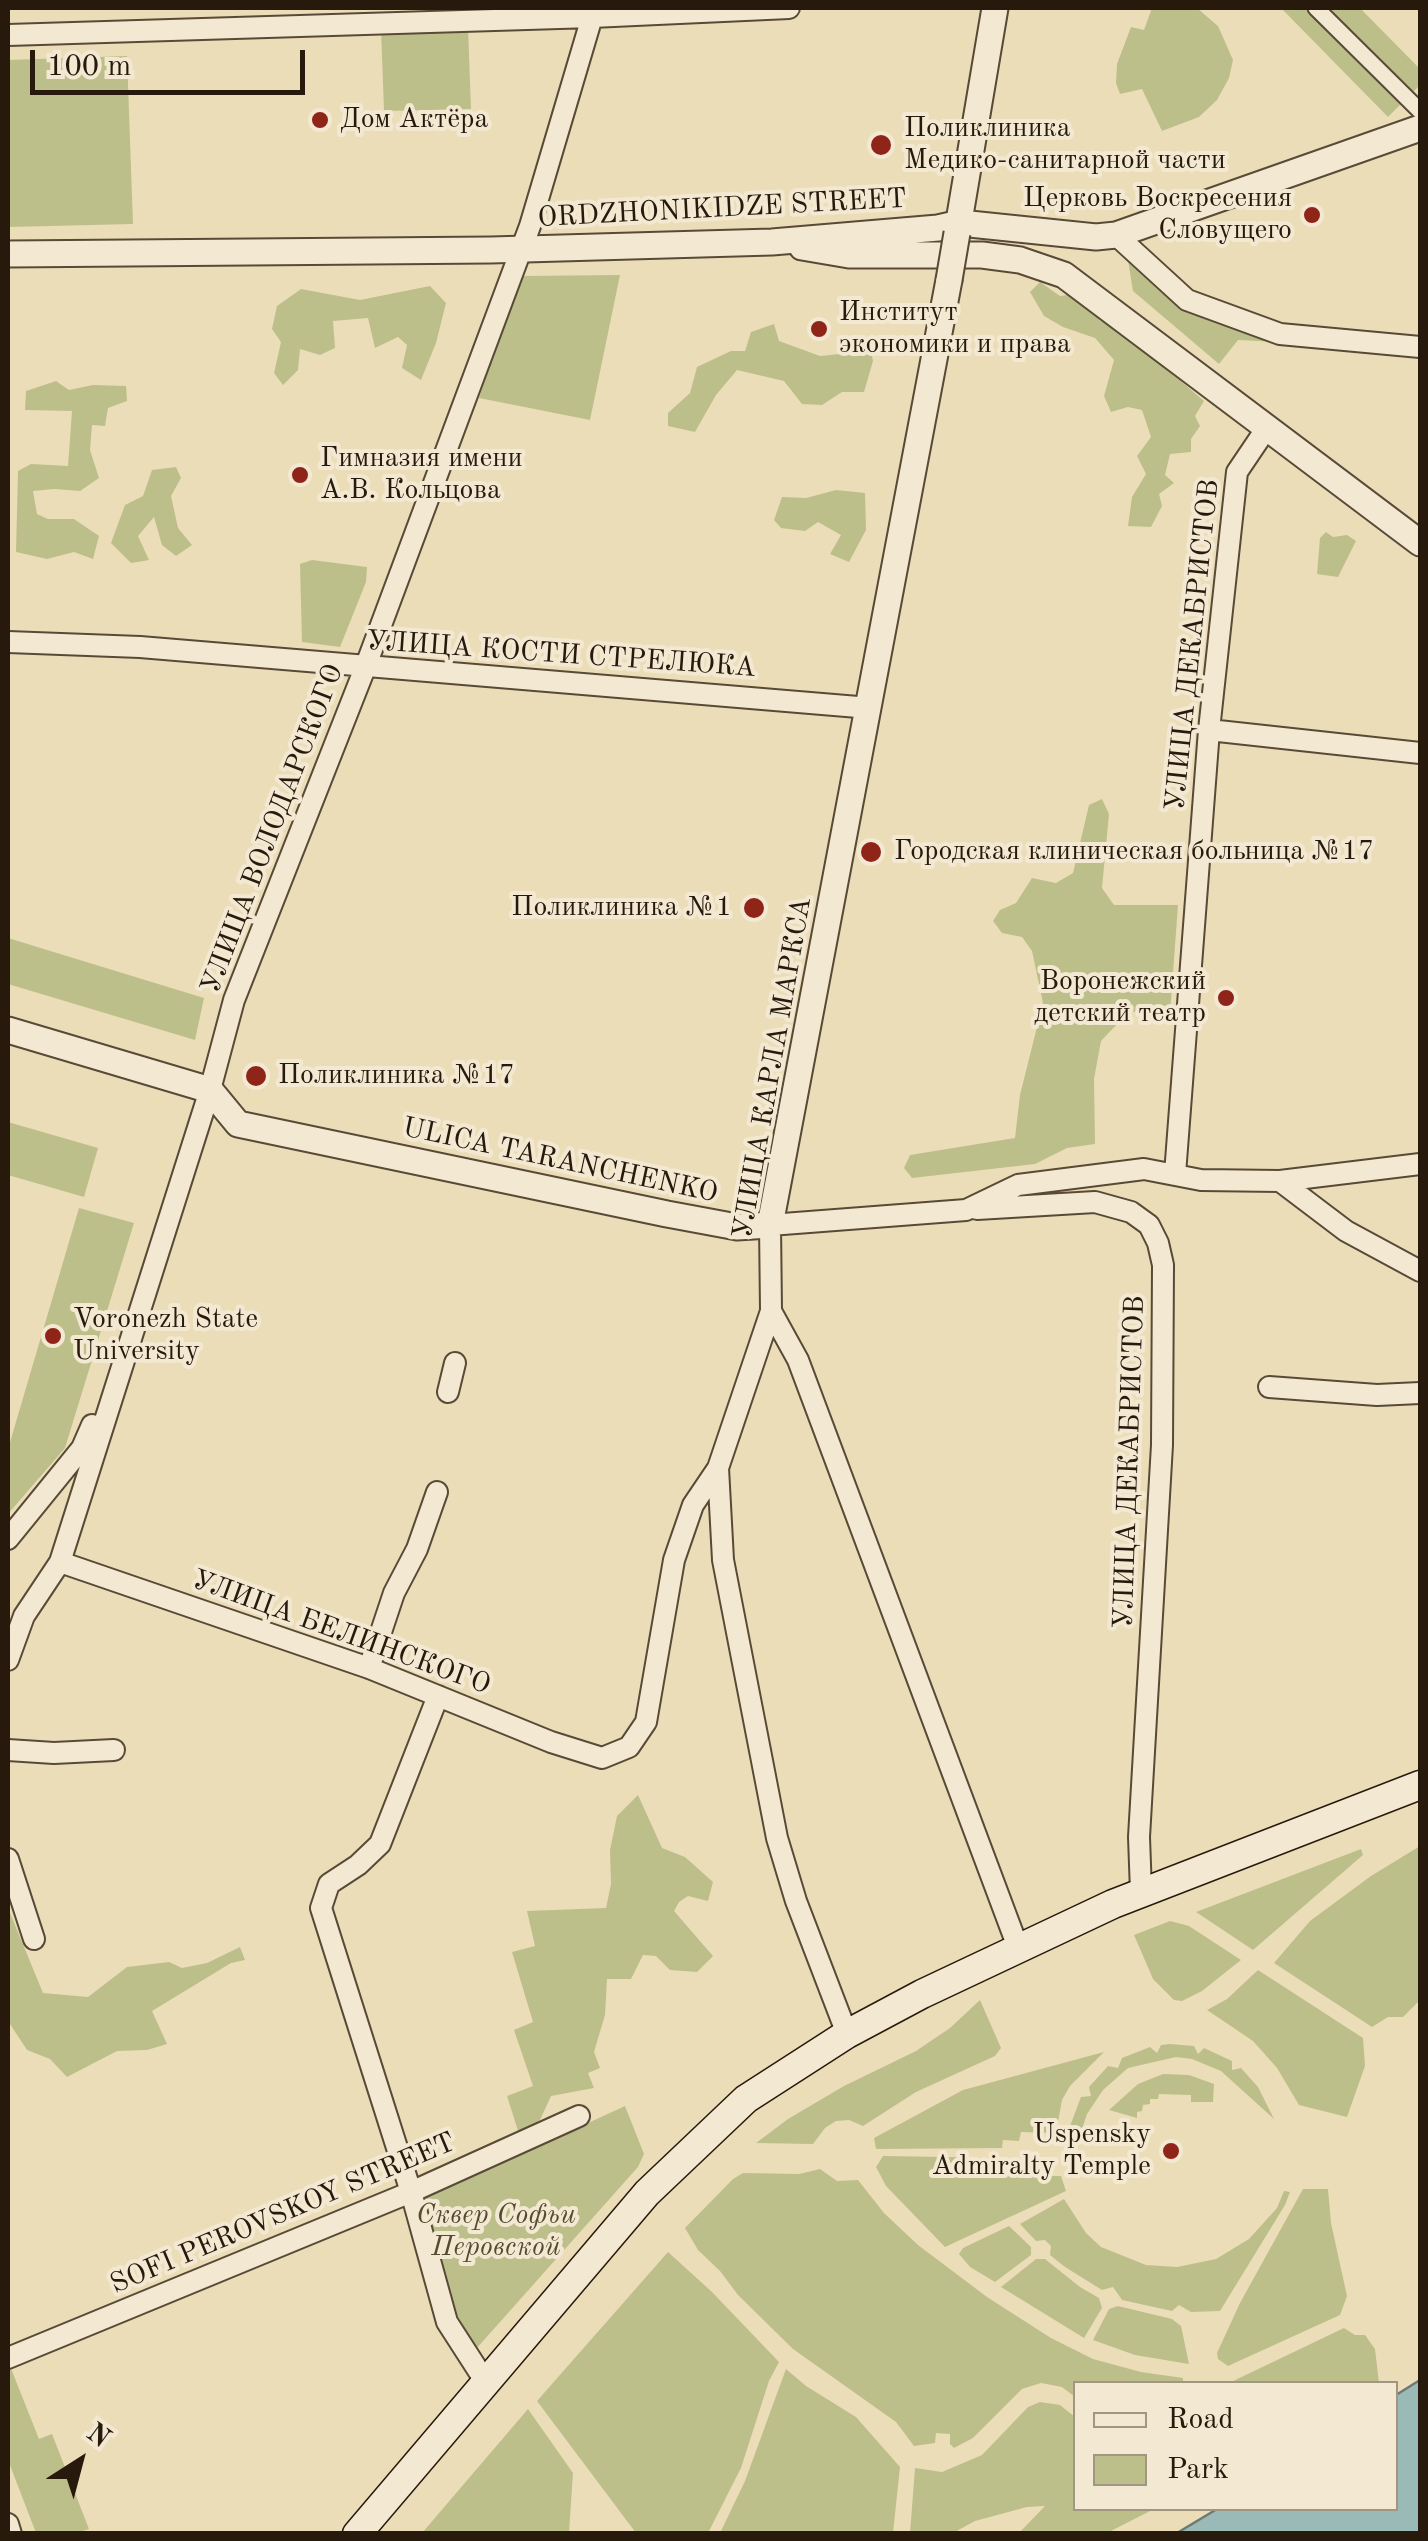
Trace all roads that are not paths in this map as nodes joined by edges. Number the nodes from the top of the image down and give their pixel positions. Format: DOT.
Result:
graph roads {
  1 [pos="789,8"];
  2 [pos="995,8"];
  3 [pos="1316,8"];
  4 [pos="592,17"];
  5 [pos="8,35"];
  6 [pos="1420,111"];
  7 [pos="1420,128"];
  8 [pos="959,228"];
  9 [pos="1116,235"];
  10 [pos="772,242"];
  11 [pos="520,248"];
  12 [pos="8,254"];
  13 [pos="1420,347"];
  14 [pos="1266,430"];
  15 [pos="1420,543"];
  16 [pos="8,642"];
  17 [pos="365,668"];
  18 [pos="870,708"];
  19 [pos="1209,730"];
  20 [pos="1420,753"];
  21 [pos="8,1030"];
  22 [pos="210,1090"];
  23 [pos="1420,1164"];
  24 [pos="1175,1174"];
  25 [pos="1280,1181"];
  26 [pos="966,1210"];
  27 [pos="770,1225"];
  28 [pos="1420,1271"];
  29 [pos="771,1311"];
  30 [pos="455,1362"];
  31 [pos="1269,1387"];
  32 [pos="448,1392"];
  33 [pos="1420,1393"];
  34 [pos="112,1402"];
  35 [pos="718,1468"];
  36 [pos="437,1492"];
  37 [pos="8,1540"];
  38 [pos="60,1562"];
  39 [pos="8,1660"];
  40 [pos="369,1668"];
  41 [pos="438,1696"];
  42 [pos="8,1750"];
  43 [pos="114,1750"];
  44 [pos="1420,1785"];
  45 [pos="8,1859"];
  46 [pos="1142,1892"];
  47 [pos="34,1939"];
  48 [pos="1019,1950"];
  49 [pos="848,2034"];
  50 [pos="579,2116"];
  51 [pos="411,2192"];
  52 [pos="8,2358"];
  53 [pos="485,2381"];
  54 [pos="8,2524"];
  55 [pos="12,2534"];
  56 [pos="357,2534"];
  1 -- 4 [label="street"];
  2 -- 8 [label="street"];
  3 -- 6 [label="street"];
  4 -- 5 [label="street"];
  4 -- 11 [label="street, УЛИЦА ВОЛОДАРСКОГО"];
  7 -- 9 [label="street, ORDZHONIKIDZE STREET"];
  8 -- 9 [label="street, ORDZHONIKIDZE STREET"];
  8 -- 10 [label="street, ORDZHONIKIDZE STREET"];
  8 -- 18 [label="street, УЛИЦА КАРЛА МАРКСА, bridge"];
  9 -- 13 [label="street"];
  10 -- 11 [label="street, ORDZHONIKIDZE STREET"];
  10 -- 14 [label="street"];
  11 -- 12 [label="street, ORDZHONIKIDZE STREET"];
  11 -- 17 [label="street, УЛИЦА ВОЛОДАРСКОГО"];
  14 -- 15 [label="street"];
  14 -- 19 [label="street, УЛИЦА ДЕКАБРИСТОВ"];
  16 -- 17 [label="street, УЛИЦА КОСТИ СТРЕЛЮКА"];
  17 -- 18 [label="street, УЛИЦА КОСТИ СТРЕЛЮКА"];
  17 -- 22 [label="street, УЛИЦА ВОЛОДАРСКОГО"];
  18 -- 27 [label="street, УЛИЦА КАРЛА МАРКСА"];
  19 -- 20 [label="street"];
  19 -- 24 [label="street, УЛИЦА ДЕКАБРИСТОВ"];
  21 -- 22 [label="street, ULICA TARANCHENKO"];
  22 -- 27 [label="street, ULICA TARANCHENKO"];
  22 -- 34 [label="street, УЛИЦА ВОЛОДАРСКОГО"];
  23 -- 25 [label="street, ULICA TARANCHENKO"];
  24 -- 25 [label="street, ULICA TARANCHENKO"];
  24 -- 26 [label="street, ULICA TARANCHENKO"];
  25 -- 28 [label="street"];
  26 -- 27 [label="street, ULICA TARANCHENKO"];
  26 -- 46 [label="street, УЛИЦА ДЕКАБРИСТОВ"];
  27 -- 29 [label="street, УЛИЦА КАРЛА МАРКСА"];
  29 -- 35 [label="street"];
  29 -- 48 [label="street, УЛИЦА КАРЛА МАРКСА"];
  30 -- 32 [label="street"];
  31 -- 33 [label="street"];
  34 -- 37 [label="street"];
  34 -- 38 [label="street, УЛИЦА ВОЛОДАРСКОГО"];
  35 -- 41 [label="street, УЛИЦА БЕЛИНСКОГО"];
  35 -- 49 [label="street"];
  36 -- 40 [label="street"];
  38 -- 39 [label="street, УЛИЦА ВОЛОДАРСКОГО"];
  38 -- 40 [label="street, УЛИЦА БЕЛИНСКОГО"];
  40 -- 41 [label="street, УЛИЦА БЕЛИНСКОГО"];
  41 -- 51 [label="street"];
  42 -- 43 [label="street"];
  44 -- 46 [label="main road"];
  45 -- 47 [label="street"];
  46 -- 48 [label="main road"];
  48 -- 49 [label="main road"];
  49 -- 53 [label="main road"];
  50 -- 51 [label="street, SOFI PEROVSKOY STREET"];
  51 -- 52 [label="street, SOFI PEROVSKOY STREET"];
  51 -- 53 [label="street"];
  53 -- 56 [label="main road"];
  54 -- 55 [label="street"];
}
